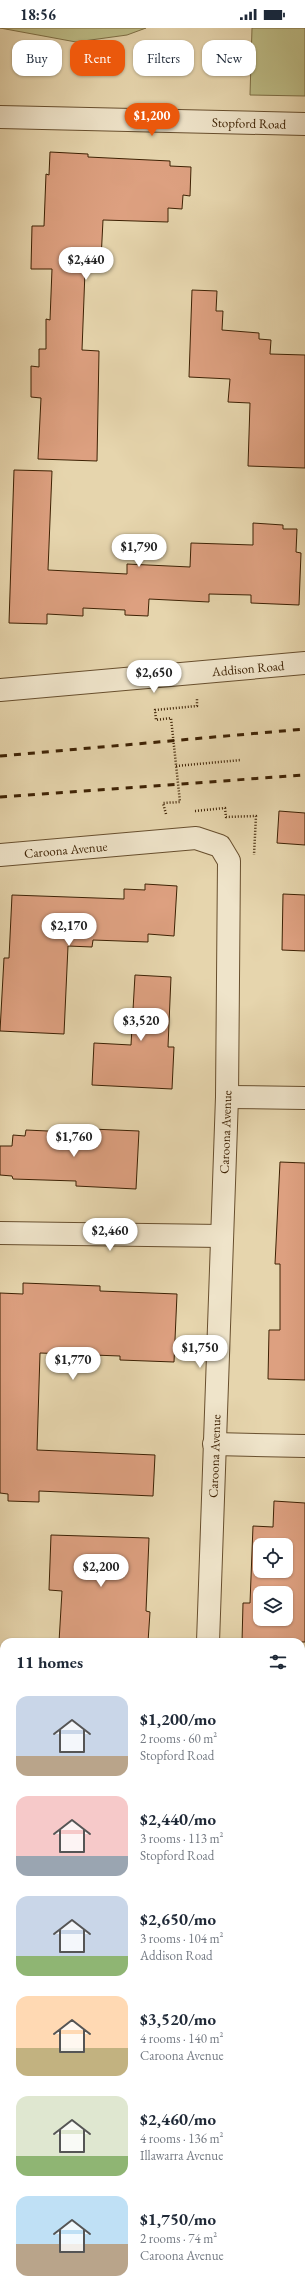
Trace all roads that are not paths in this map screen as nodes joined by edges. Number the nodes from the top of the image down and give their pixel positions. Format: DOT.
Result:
graph roads {
  1 [pos="0,117"];
  2 [pos="305,124"];
  3 [pos="305,663"];
  4 [pos="0,690"];
  5 [pos="0,855"];
  6 [pos="227,1097"];
  7 [pos="305,1098"];
  8 [pos="0,1233"];
  9 [pos="221,1236"];
  10 [pos="214,1444"];
  11 [pos="305,1446"];
  12 [pos="208,1638"];
  1 -- 2 [label="street, Stopford Road"];
  3 -- 4 [label="street, Addison Road"];
  5 -- 6 [label="street, Caroona Avenue"];
  6 -- 7 [label="street"];
  6 -- 9 [label="street, Caroona Avenue"];
  8 -- 9 [label="street"];
  9 -- 10 [label="street, Caroona Avenue"];
  10 -- 11 [label="street"];
  10 -- 12 [label="street, Caroona Avenue"];
}
